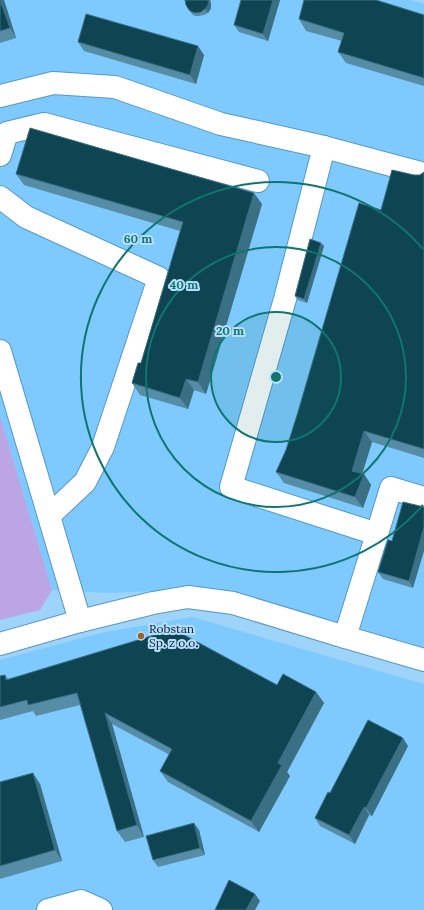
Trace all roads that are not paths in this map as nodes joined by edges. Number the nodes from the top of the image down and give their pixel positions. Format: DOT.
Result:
graph roads {
  1 [pos="0,96"];
  2 [pos="324,147"];
  3 [pos="0,155"];
  4 [pos="424,174"];
  5 [pos="258,181"];
  6 [pos="0,197"];
  7 [pos="0,351"];
  8 [pos="424,498"];
  9 [pos="49,516"];
  10 [pos="377,534"];
  11 [pos="80,621"];
  12 [pos="345,637"];
  13 [pos="0,644"];
  14 [pos="424,660"];
  15 [pos="48,910"];
  16 [pos="101,910"];
  1 -- 2 [label="lane"];
  2 -- 4 [label="lane"];
  2 -- 10 [label="lane"];
  3 -- 5 [label="lane"];
  6 -- 9 [label="lane"];
  7 -- 9 [label="lane"];
  8 -- 10 [label="lane"];
  9 -- 11 [label="lane"];
  10 -- 12 [label="lane"];
  11 -- 12 [label="lane"];
  11 -- 13 [label="lane"];
  12 -- 14 [label="lane"];
  15 -- 16 [label="lane"];
}
